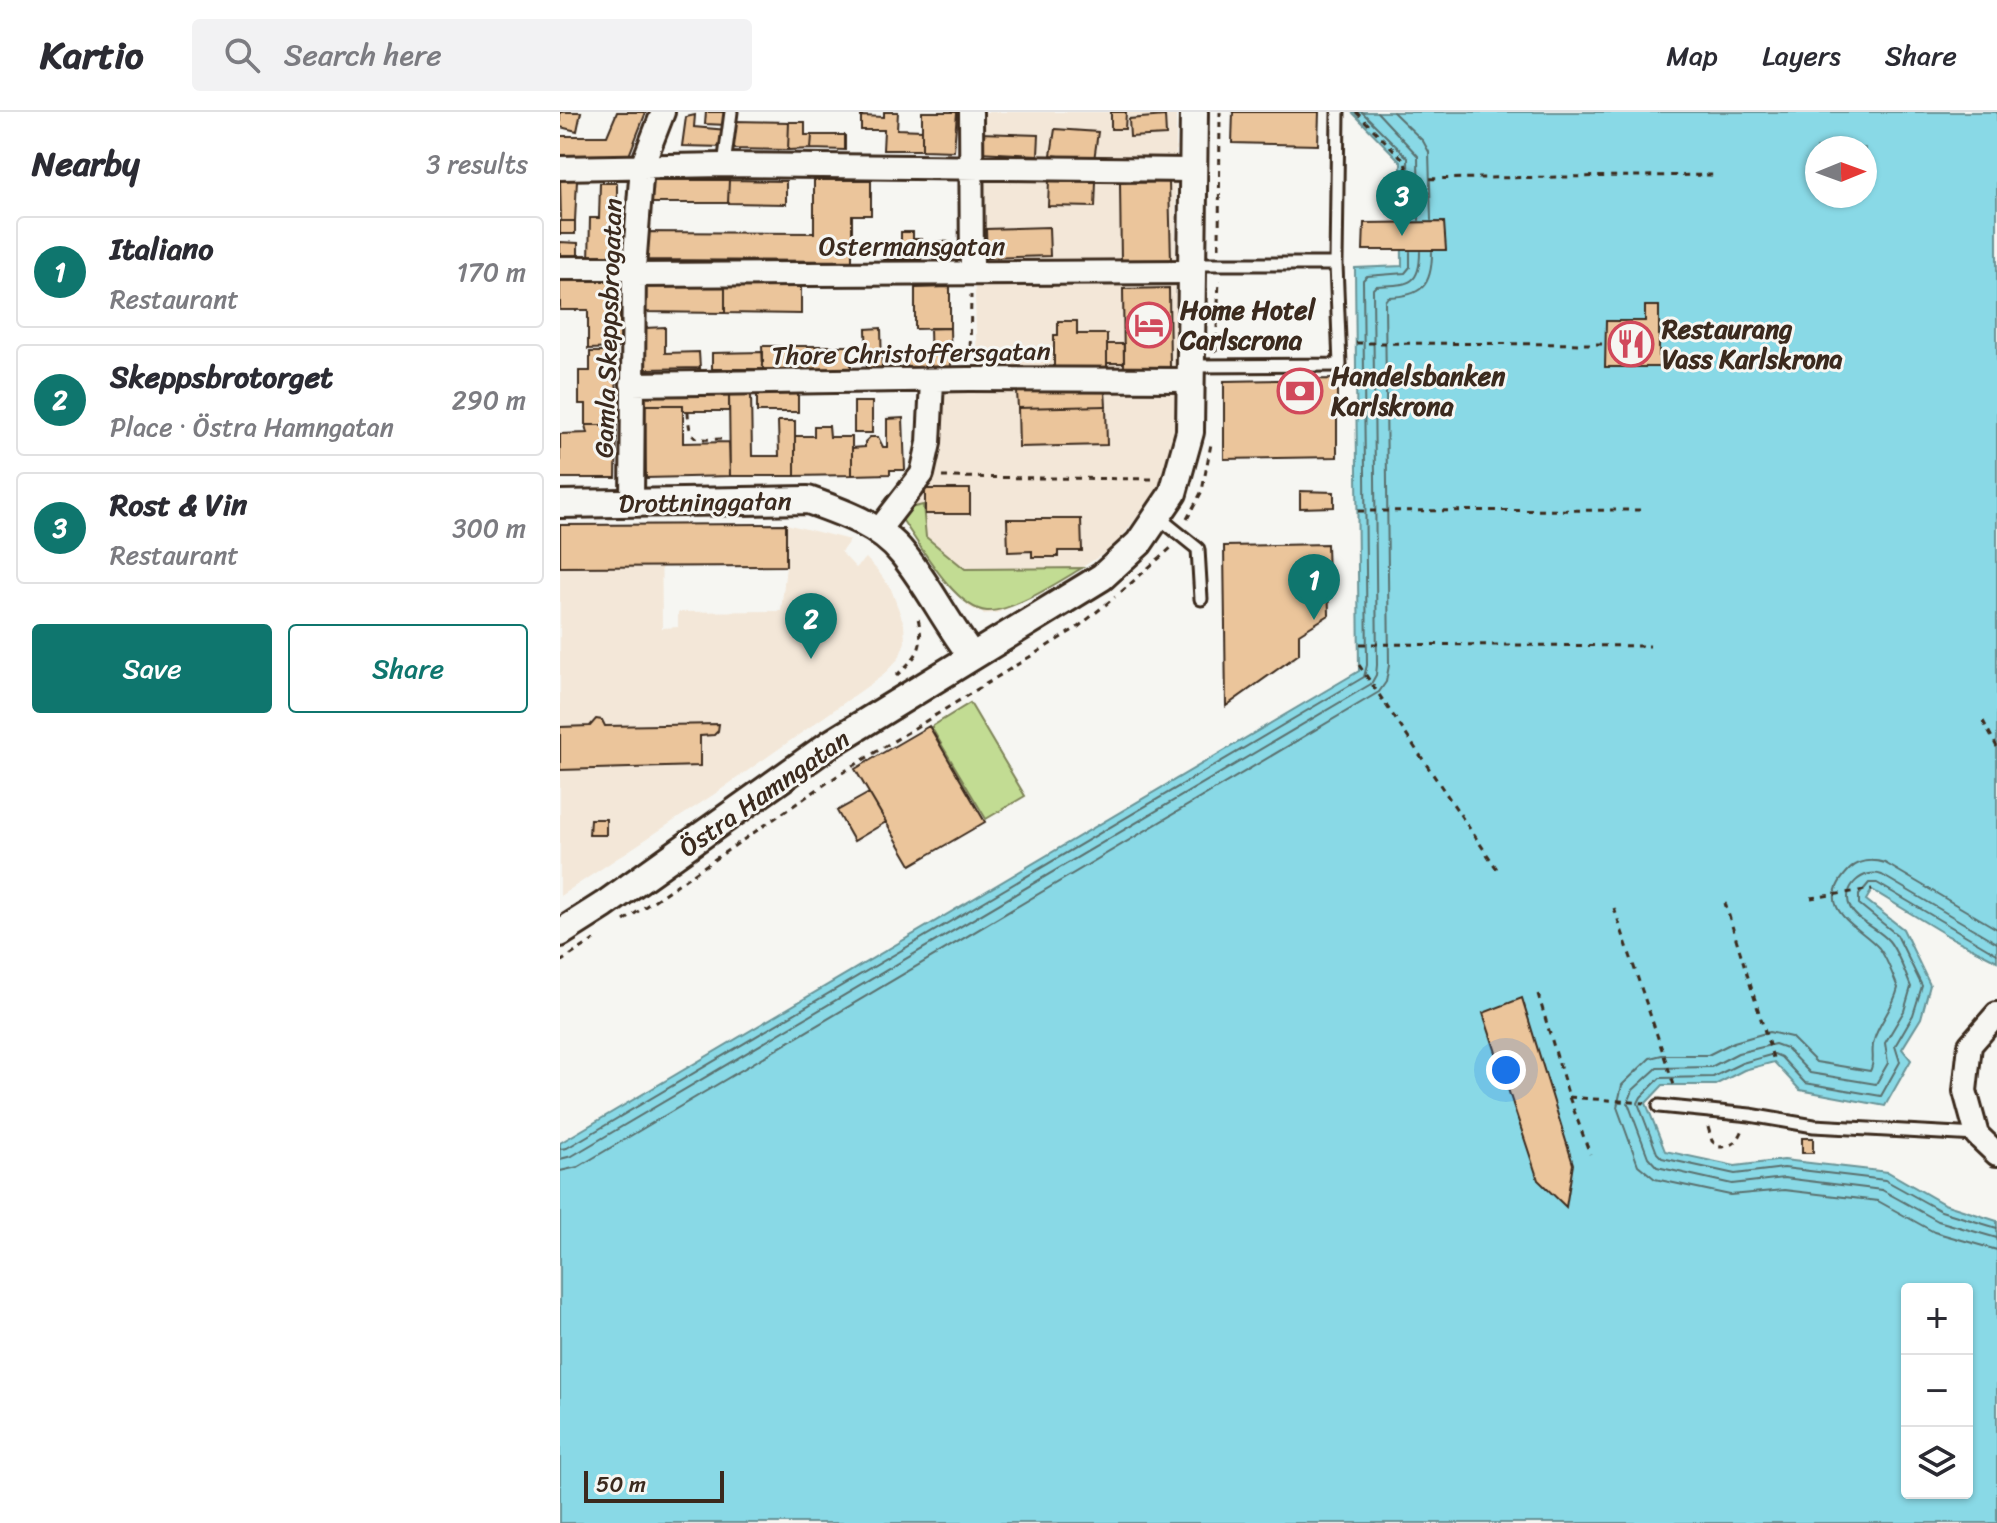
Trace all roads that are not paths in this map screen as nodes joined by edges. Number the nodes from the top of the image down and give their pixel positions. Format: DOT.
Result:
graph roads {
  1 [pos="663,112"];
  2 [pos="731,112"];
  3 [pos="971,112"];
  4 [pos="1194,112"];
  5 [pos="1338,112"];
  6 [pos="724,165"];
  7 [pos="642,166"];
  8 [pos="970,166"];
  9 [pos="560,168"];
  10 [pos="1193,170"];
  11 [pos="1336,264"];
  12 [pos="560,268"];
  13 [pos="1190,268"];
  14 [pos="633,272"];
  15 [pos="972,273"];
  16 [pos="1199,371"];
  17 [pos="932,381"];
  18 [pos="632,384"];
  19 [pos="632,502"];
  20 [pos="560,504"];
  21 [pos="1157,516"];
  22 [pos="878,531"];
  23 [pos="1201,599"];
  24 [pos="972,656"];
  25 [pos="560,933"];
  26 [pos="1997,1014"];
  27 [pos="1659,1106"];
  28 [pos="1977,1135"];
  29 [pos="1997,1154"];
  1 -- 7 [label="street, Gamla Skeppsbrogatan"];
  2 -- 6 [label="lane"];
  3 -- 8 [label="street"];
  4 -- 10 [label="street, Östra Hamngatan"];
  5 -- 11 [label="lane"];
  6 -- 7 [label="street"];
  6 -- 8 [label="street"];
  7 -- 9 [label="street"];
  7 -- 14 [label="street, Gamla Skeppsbrogatan"];
  8 -- 10 [label="street"];
  8 -- 15 [label="street"];
  10 -- 13 [label="street, Östra Hamngatan"];
  11 -- 13 [label="lane"];
  11 -- 16 [label="lane"];
  12 -- 14 [label="street, Ostermansgatan"];
  13 -- 15 [label="street, Ostermansgatan"];
  13 -- 16 [label="street, Östra Hamngatan"];
  14 -- 15 [label="street, Ostermansgatan"];
  14 -- 18 [label="street, Gamla Skeppsbrogatan"];
  16 -- 17 [label="street, Thore Christoffersgatan"];
  16 -- 21 [label="street, Östra Hamngatan"];
  17 -- 18 [label="street, Thore Christoffersgatan"];
  17 -- 22 [label="street"];
  18 -- 19 [label="street, Gamla Skeppsbrogatan"];
  19 -- 20 [label="street, Drottninggatan"];
  19 -- 22 [label="street, Drottninggatan"];
  21 -- 23 [label="lane"];
  21 -- 24 [label="street, Östra Hamngatan"];
  22 -- 24 [label="street, Drottninggatan"];
  24 -- 25 [label="street, Östra Hamngatan"];
  26 -- 28 [label="street"];
  27 -- 28 [label="lane"];
  28 -- 29 [label="street"];
}
